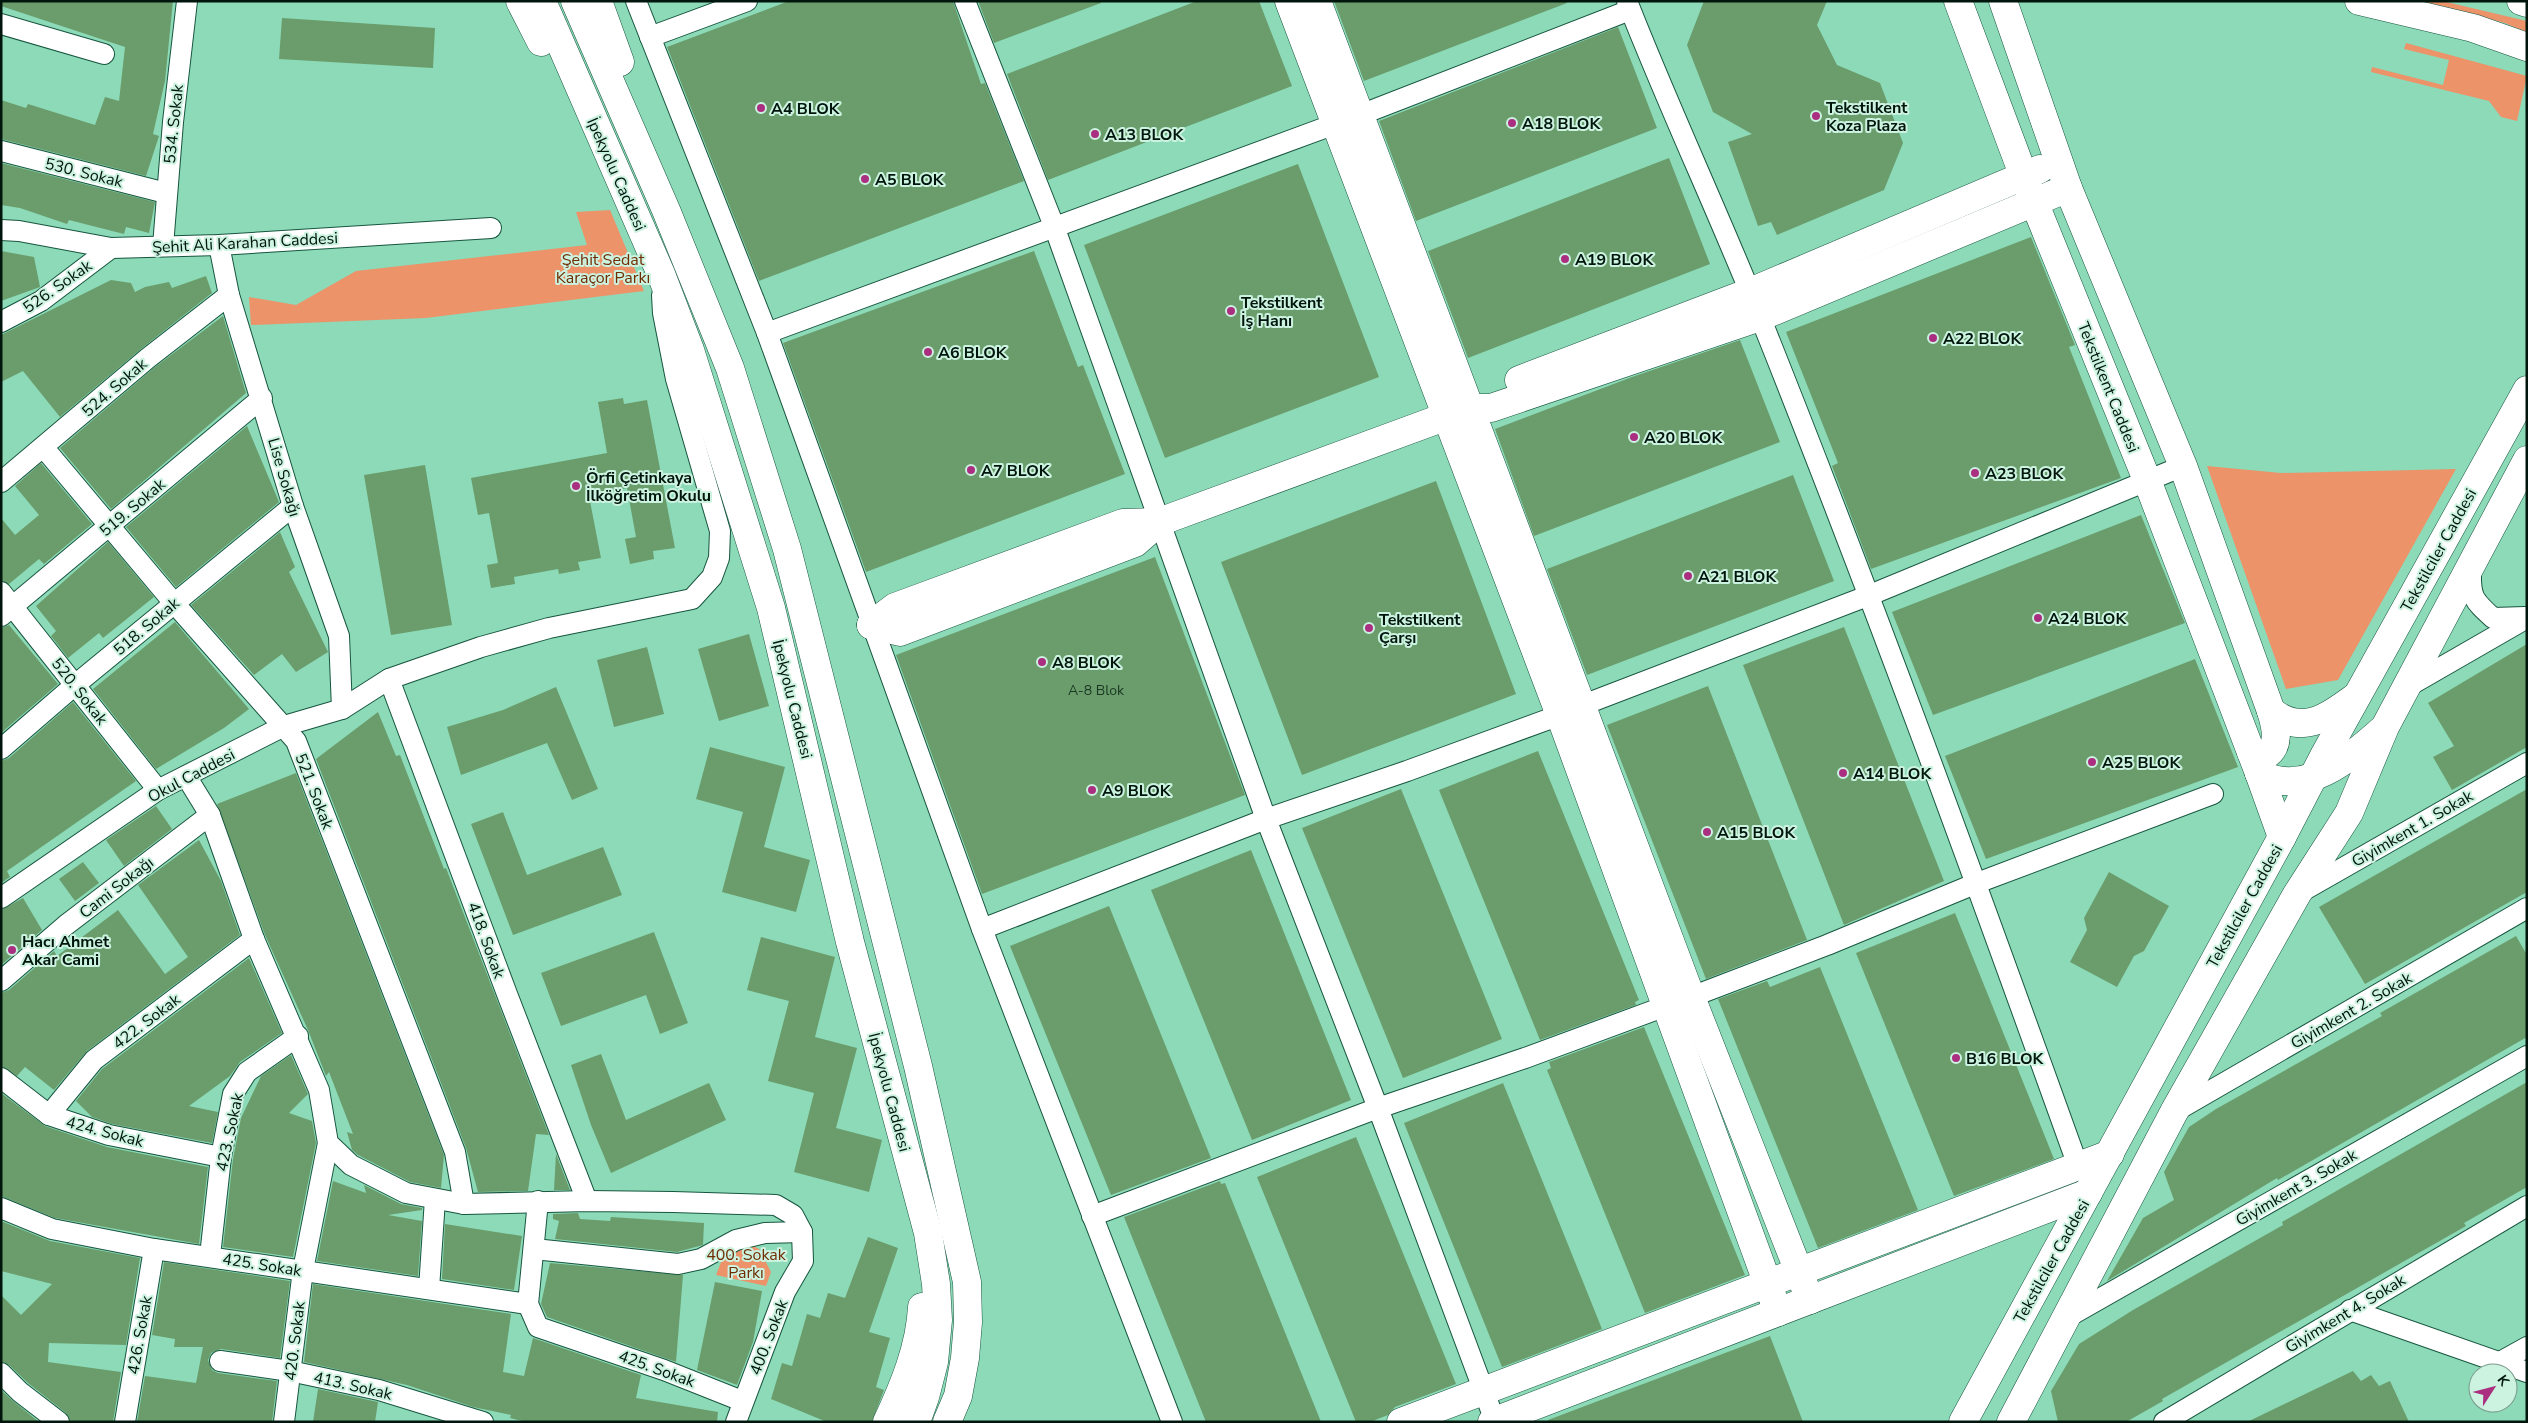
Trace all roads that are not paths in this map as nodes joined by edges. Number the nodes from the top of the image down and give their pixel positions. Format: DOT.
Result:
graph roads {
  1 [pos="187,1"];
  2 [pos="520,1"];
  3 [pos="542,1"];
  4 [pos="575,1"];
  5 [pos="598,1"];
  6 [pos="636,1"];
  7 [pos="747,1"];
  8 [pos="965,1"];
  9 [pos="1289,1"];
  10 [pos="1316,1"];
  11 [pos="1958,1"];
  12 [pos="2003,1"];
  13 [pos="2359,1"];
  14 [pos="2522,1"];
  15 [pos="2527,2"];
  16 [pos="1629,5"];
  17 [pos="1,24"];
  18 [pos="650,37"];
  19 [pos="2527,47"];
  20 [pos="104,54"];
  21 [pos="1348,119"];
  22 [pos="1,151"];
  23 [pos="2059,161"];
  24 [pos="613,166"];
  25 [pos="2030,188"];
  26 [pos="2068,188"];
  27 [pos="166,193"];
  28 [pos="666,210"];
  29 [pos="1054,226"];
  30 [pos="491,228"];
  31 [pos="1,230"];
  32 [pos="219,245"];
  33 [pos="163,246"];
  34 [pos="111,248"];
  35 [pos="661,274"];
  36 [pos="229,295"];
  37 [pos="1755,304"];
  38 [pos="1,322"];
  39 [pos="767,333"];
  40 [pos="2527,390"];
  41 [pos="262,398"];
  42 [pos="1457,413"];
  43 [pos="44,448"];
  44 [pos="2527,460"];
  45 [pos="2182,466"];
  46 [pos="2147,480"];
  47 [pos="1,482"];
  48 [pos="293,506"];
  49 [pos="1159,522"];
  50 [pos="109,526"];
  51 [pos="2471,566"];
  52 [pos="1870,595"];
  53 [pos="174,603"];
  54 [pos="5,605"];
  55 [pos="2527,618"];
  56 [pos="871,625"];
  57 [pos="389,679"];
  58 [pos="75,685"];
  59 [pos="2407,687"];
  60 [pos="2357,696"];
  61 [pos="342,709"];
  62 [pos="1571,710"];
  63 [pos="2271,711"];
  64 [pos="284,726"];
  65 [pos="2385,727"];
  66 [pos="1,749"];
  67 [pos="2255,762"];
  68 [pos="2527,762"];
  69 [pos="186,776"];
  70 [pos="2313,777"];
  71 [pos="158,790"];
  72 [pos="2213,794"];
  73 [pos="210,815"];
  74 [pos="1266,819"];
  75 [pos="2282,837"];
  76 [pos="1977,883"];
  77 [pos="2297,894"];
  78 [pos="1,898"];
  79 [pos="2527,908"];
  80 [pos="982,929"];
  81 [pos="254,939"];
  82 [pos="1,981"];
  83 [pos="1678,1001"];
  84 [pos="298,1036"];
  85 [pos="2527,1056"];
  86 [pos="1,1078"];
  87 [pos="1378,1108"];
  88 [pos="2174,1112"];
  89 [pos="49,1115"];
  90 [pos="328,1143"];
  91 [pos="2110,1154"];
  92 [pos="221,1157"];
  93 [pos="2078,1166"];
  94 [pos="2088,1193"];
  95 [pos="435,1199"];
  96 [pos="587,1200"];
  97 [pos="538,1201"];
  98 [pos="464,1204"];
  99 [pos="2527,1206"];
  100 [pos="1,1208"];
  101 [pos="1092,1216"];
  102 [pos="802,1232"];
  103 [pos="928,1233"];
  104 [pos="154,1249"];
  105 [pos="534,1249"];
  106 [pos="210,1256"];
  107 [pos="303,1270"];
  108 [pos="1800,1270"];
  109 [pos="1768,1283"];
  110 [pos="429,1289"];
  111 [pos="1810,1300"];
  112 [pos="528,1304"];
  113 [pos="2350,1310"];
  114 [pos="1778,1312"];
  115 [pos="2066,1318"];
  116 [pos="2527,1347"];
  117 [pos="220,1361"];
  118 [pos="2500,1362"];
  119 [pos="290,1371"];
  120 [pos="2527,1372"];
  121 [pos="1,1373"];
  122 [pos="1484,1390"];
  123 [pos="742,1402"];
  124 [pos="1494,1421"];
  125 [pos="59,1422"];
  126 [pos="125,1422"];
  127 [pos="284,1422"];
  128 [pos="483,1422"];
  129 [pos="736,1422"];
  130 [pos="887,1422"];
  131 [pos="916,1422"];
  132 [pos="948,1422"];
  133 [pos="1172,1422"];
  134 [pos="1401,1422"];
  135 [pos="1962,1422"];
  136 [pos="2011,1422"];
  137 [pos="2164,1422"];
  1 -- 27 [label="street, 534. Sokak"];
  2 -- 24 [label="main road"];
  3 -- 24 [label="main road, İpekyolu Caddesi"];
  4 -- 28 [label="main road, İpekyolu Caddesi"];
  5 -- 28 [label="main road"];
  6 -- 18 [label="street"];
  7 -- 18 [label="street"];
  8 -- 29 [label="street"];
  9 -- 21 [label="main road"];
  10 -- 21 [label="main road"];
  11 -- 25 [label="main road, Tekstilkent Caddesi"];
  12 -- 23 [label="main road"];
  13 -- 19 [label="main road"];
  14 -- 15 [label="main road"];
  16 -- 21 [label="street"];
  16 -- 37 [label="street"];
  17 -- 20 [label="street"];
  18 -- 39 [label="street"];
  21 -- 29 [label="street"];
  21 -- 42 [label="main road"];
  22 -- 27 [label="street, 530. Sokak"];
  23 -- 25 [label="main road"];
  23 -- 26 [label="main road"];
  24 -- 35 [label="main road, İpekyolu Caddesi"];
  25 -- 26 [label="main road"];
  25 -- 37 [label="main road"];
  25 -- 46 [label="main road, Tekstilkent Caddesi"];
  26 -- 45 [label="main road"];
  27 -- 33 [label="street, 534. Sokak"];
  28 -- 132 [label="main road, İpekyolu Caddesi"];
  29 -- 39 [label="street"];
  29 -- 49 [label="street"];
  30 -- 32 [label="street, Şehit Ali Karahan Caddesi"];
  31 -- 34 [label="street, Şehit Ali Karahan Caddesi"];
  32 -- 33 [label="street, Şehit Ali Karahan Caddesi"];
  32 -- 36 [label="street, Lise Sokağı"];
  33 -- 34 [label="street, Şehit Ali Karahan Caddesi"];
  34 -- 38 [label="street, 526. Sokak"];
  35 -- 57 [label="street, Okul Caddesi"];
  35 -- 103 [label="main road, İpekyolu Caddesi"];
  36 -- 41 [label="street, Lise Sokağı"];
  36 -- 43 [label="street, 524. Sokak"];
  37 -- 42 [label="main road"];
  37 -- 52 [label="street"];
  39 -- 56 [label="street"];
  40 -- 60 [label="main road, Tekstilciler Caddesi"];
  41 -- 48 [label="street, Lise Sokağı"];
  41 -- 50 [label="street, 519. Sokak"];
  42 -- 49 [label="main road"];
  42 -- 62 [label="main road"];
  43 -- 47 [label="street, 524. Sokak"];
  43 -- 50 [label="street, 521. Sokak"];
  44 -- 51 [label="main road"];
  45 -- 46 [label="street"];
  45 -- 63 [label="main road"];
  46 -- 52 [label="street"];
  46 -- 67 [label="main road, Tekstilkent Caddesi"];
  48 -- 53 [label="street, 518. Sokak"];
  48 -- 61 [label="street, Lise Sokağı"];
  49 -- 56 [label="main road"];
  49 -- 74 [label="street"];
  50 -- 53 [label="street, 521. Sokak"];
  50 -- 54 [label="street, 519. Sokak"];
  51 -- 55 [label="street"];
  51 -- 59 [label="main road"];
  52 -- 62 [label="street"];
  52 -- 76 [label="street"];
  53 -- 58 [label="street, 518. Sokak"];
  53 -- 64 [label="street, 521. Sokak"];
  54 -- 58 [label="street, 520. Sokak"];
  55 -- 59 [label="street"];
  56 -- 80 [label="street"];
  57 -- 61 [label="street, Okul Caddesi"];
  57 -- 96 [label="street, 418. Sokak"];
  58 -- 66 [label="street, 518. Sokak"];
  58 -- 71 [label="street, 520. Sokak"];
  59 -- 65 [label="main road"];
  60 -- 63 [label="main road"];
  60 -- 70 [label="main road, Tekstilciler Caddesi"];
  61 -- 64 [label="street, Okul Caddesi"];
  62 -- 74 [label="street"];
  62 -- 83 [label="main road"];
  63 -- 67 [label="main road"];
  64 -- 69 [label="street, Okul Caddesi"];
  64 -- 98 [label="street, 521. Sokak"];
  65 -- 70 [label="main road"];
  65 -- 77 [label="main road"];
  67 -- 70 [label="main road"];
  67 -- 75 [label="main road, Tekstilkent Caddesi"];
  68 -- 77 [label="street, Giyimkent 1. Sokak"];
  69 -- 71 [label="street, Okul Caddesi"];
  69 -- 73 [label="street"];
  70 -- 75 [label="main road, Tekstilciler Caddesi"];
  71 -- 78 [label="street, Okul Caddesi"];
  72 -- 76 [label="street"];
  73 -- 81 [label="street"];
  73 -- 82 [label="street, Cami Sokağı"];
  74 -- 80 [label="street"];
  74 -- 87 [label="street"];
  75 -- 91 [label="main road, Tekstilciler Caddesi"];
  76 -- 83 [label="street"];
  76 -- 93 [label="street"];
  77 -- 88 [label="main road"];
  79 -- 88 [label="street, Giyimkent 2. Sokak"];
  80 -- 101 [label="street"];
  81 -- 84 [label="street"];
  81 -- 89 [label="street, 422. Sokak"];
  83 -- 87 [label="street"];
  83 -- 108 [label="main road"];
  83 -- 109 [label="main road"];
  84 -- 90 [label="street"];
  84 -- 92 [label="street, 423. Sokak"];
  85 -- 115 [label="street, Giyimkent 3. Sokak"];
  86 -- 89 [label="street, 424. Sokak"];
  87 -- 101 [label="street"];
  87 -- 122 [label="street"];
  88 -- 115 [label="main road"];
  89 -- 92 [label="street, 424. Sokak"];
  90 -- 95 [label="street"];
  90 -- 107 [label="street, 420. Sokak"];
  91 -- 93 [label="main road"];
  91 -- 94 [label="main road, Tekstilciler Caddesi"];
  92 -- 106 [label="street, 423. Sokak"];
  93 -- 108 [label="main road"];
  94 -- 111 [label="main road"];
  94 -- 135 [label="main road, Tekstilciler Caddesi"];
  95 -- 98 [label="street"];
  95 -- 110 [label="street"];
  96 -- 97 [label="street"];
  96 -- 102 [label="street"];
  97 -- 98 [label="street"];
  97 -- 105 [label="street, 425. Sokak"];
  99 -- 113 [label="street, Giyimkent 4. Sokak"];
  100 -- 104 [label="street, 425. Sokak"];
  101 -- 133 [label="street"];
  102 -- 105 [label="street"];
  102 -- 123 [label="street, 400. Sokak"];
  103 -- 130 [label="main road"];
  103 -- 131 [label="main road, İpekyolu Caddesi"];
  104 -- 106 [label="street, 425. Sokak"];
  104 -- 126 [label="street, 426. Sokak"];
  105 -- 112 [label="street, 425. Sokak"];
  106 -- 107 [label="street, 425. Sokak"];
  107 -- 110 [label="street, 425. Sokak"];
  107 -- 119 [label="street, 420. Sokak"];
  108 -- 109 [label="main road"];
  108 -- 111 [label="main road"];
  109 -- 114 [label="main road"];
  109 -- 122 [label="main road"];
  110 -- 112 [label="street, 425. Sokak"];
  111 -- 114 [label="main road"];
  112 -- 123 [label="street, 425. Sokak"];
  113 -- 118 [label="street"];
  113 -- 137 [label="street, Giyimkent 4. Sokak"];
  114 -- 124 [label="main road"];
  115 -- 136 [label="main road"];
  116 -- 118 [label="street"];
  117 -- 119 [label="street, 413. Sokak"];
  118 -- 120 [label="street"];
  119 -- 127 [label="street, 420. Sokak"];
  119 -- 128 [label="street, 413. Sokak"];
  121 -- 125 [label="street"];
  122 -- 124 [label="street"];
  122 -- 134 [label="main road"];
  123 -- 129 [label="street, 400. Sokak"];
}
